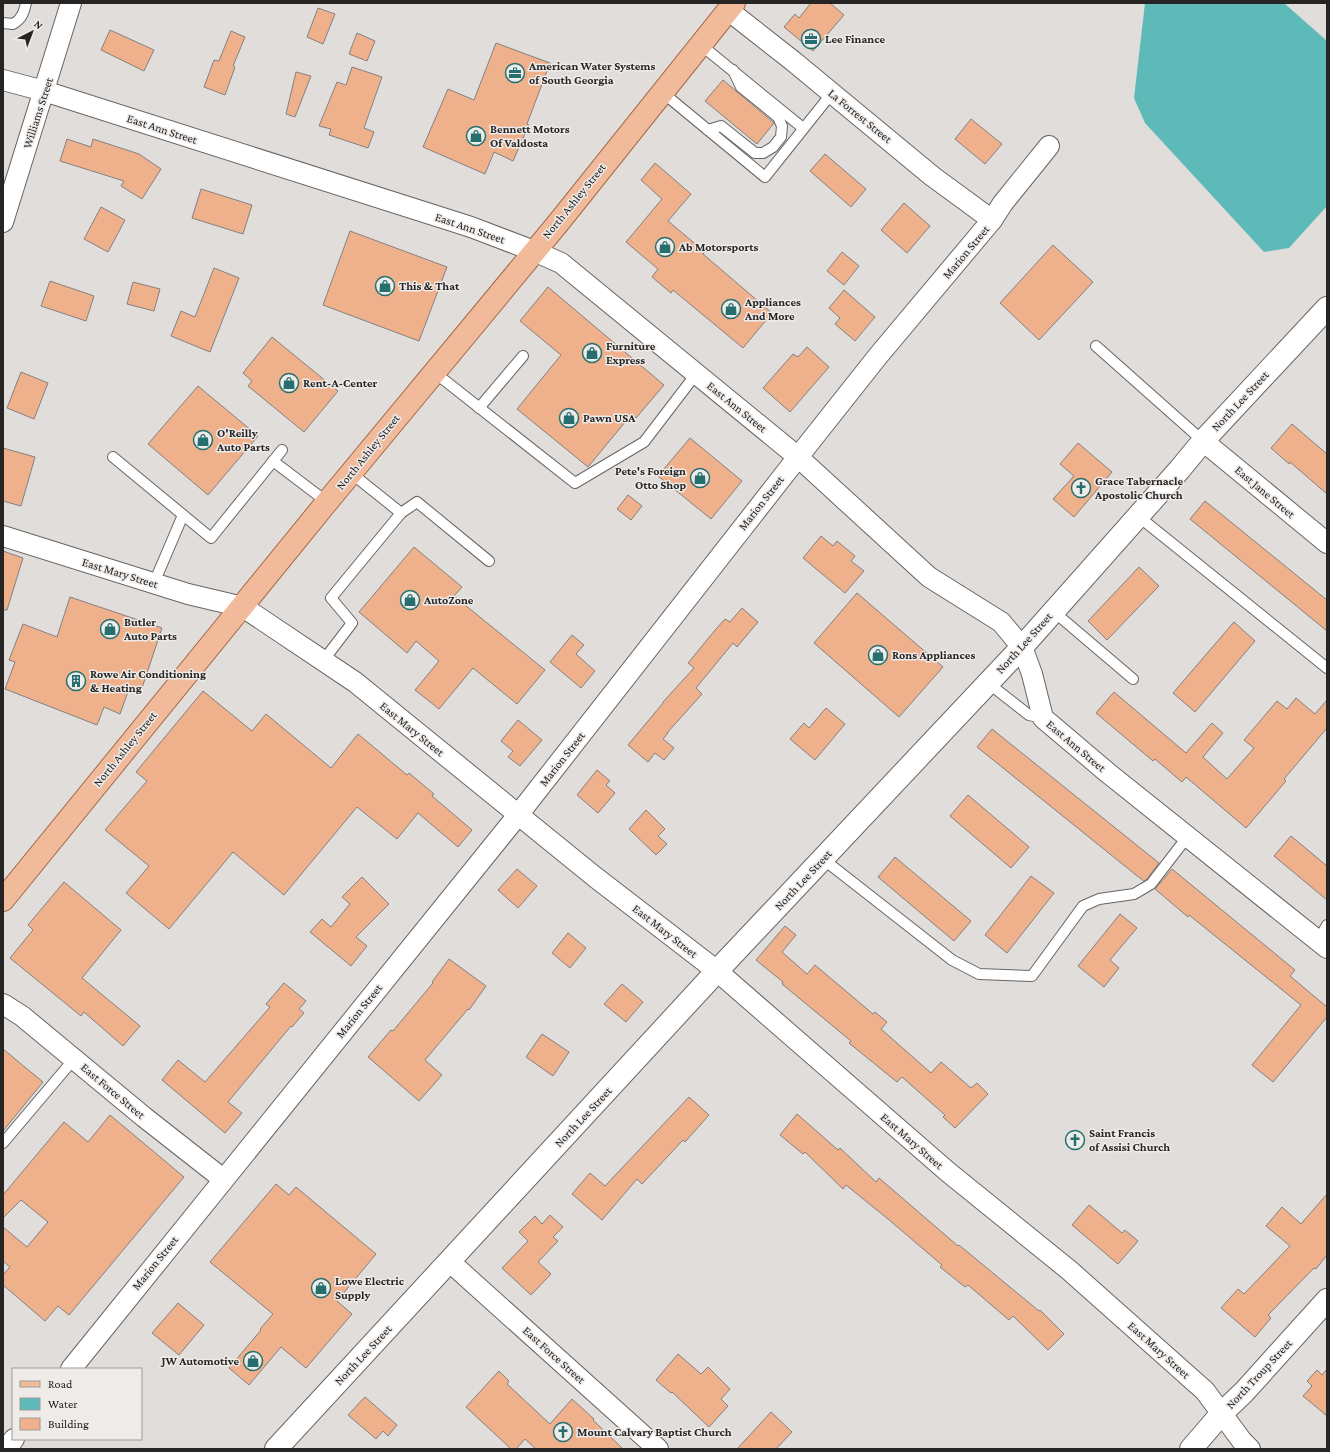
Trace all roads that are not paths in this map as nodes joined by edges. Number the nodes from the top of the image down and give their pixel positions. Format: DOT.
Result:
graph roads {
  1 [pos="26,3"];
  2 [pos="72,3"];
  3 [pos="731,7"];
  4 [pos="3,23"];
  5 [pos="701,45"];
  6 [pos="733,70"];
  7 [pos="3,80"];
  8 [pos="44,91"];
  9 [pos="662,92"];
  10 [pos="832,93"];
  11 [pos="803,128"];
  12 [pos="708,130"];
  13 [pos="1049,146"];
  14 [pos="992,220"];
  15 [pos="3,222"];
  16 [pos="534,251"];
  17 [pos="1327,308"];
  18 [pos="1096,346"];
  19 [pos="523,356"];
  20 [pos="434,372"];
  21 [pos="696,374"];
  22 [pos="479,408"];
  23 [pos="1203,441"];
  24 [pos="282,450"];
  25 [pos="113,457"];
  26 [pos="798,457"];
  27 [pos="273,461"];
  28 [pos="351,473"];
  29 [pos="327,502"];
  30 [pos="401,513"];
  31 [pos="183,515"];
  32 [pos="1138,516"];
  33 [pos="3,536"];
  34 [pos="1327,543"];
  35 [pos="489,561"];
  36 [pos="154,583"];
  37 [pos="243,607"];
  38 [pos="1053,611"];
  39 [pos="1022,647"];
  40 [pos="323,661"];
  41 [pos="1327,668"];
  42 [pos="1133,679"];
  43 [pos="988,683"];
  44 [pos="1043,718"];
  45 [pos="518,815"];
  46 [pos="1188,836"];
  47 [pos="823,859"];
  48 [pos="3,900"];
  49 [pos="1324,938"];
  50 [pos="717,971"];
  51 [pos="3,1004"];
  52 [pos="74,1059"];
  53 [pos="3,1143"];
  54 [pos="223,1179"];
  55 [pos="450,1262"];
  56 [pos="1327,1300"];
  57 [pos="72,1368"];
  58 [pos="1222,1413"];
  59 [pos="13,1440"];
  60 [pos="6,1449"];
  61 [pos="276,1449"];
  62 [pos="658,1449"];
  63 [pos="1192,1449"];
  64 [pos="1250,1449"];
  1 -- 4 [label="lane"];
  2 -- 8 [label="street, Williams Street"];
  3 -- 5 [label="main road, North Ashley Street"];
  3 -- 10 [label="street, La Forrest Street"];
  5 -- 6 [label="lane"];
  5 -- 9 [label="main road, North Ashley Street"];
  6 -- 11 [label="lane"];
  6 -- 12 [label="lane"];
  7 -- 8 [label="street, East Ann Street"];
  8 -- 15 [label="street, Williams Street"];
  8 -- 16 [label="street, East Ann Street"];
  9 -- 12 [label="lane"];
  9 -- 16 [label="main road, North Ashley Street"];
  10 -- 11 [label="lane"];
  10 -- 14 [label="street, La Forrest Street"];
  11 -- 12 [label="lane"];
  13 -- 14 [label="street, Marion Street"];
  14 -- 26 [label="street, Marion Street"];
  16 -- 20 [label="main road, North Ashley Street"];
  16 -- 21 [label="street, East Ann Street"];
  17 -- 23 [label="street, North Lee Street"];
  18 -- 23 [label="lane"];
  19 -- 22 [label="lane"];
  20 -- 22 [label="lane"];
  20 -- 28 [label="main road, North Ashley Street"];
  21 -- 22 [label="lane"];
  21 -- 26 [label="street, East Ann Street"];
  23 -- 32 [label="street, North Lee Street"];
  23 -- 34 [label="street, East Jane Street"];
  24 -- 27 [label="lane"];
  25 -- 31 [label="lane"];
  26 -- 39 [label="street, East Ann Street"];
  26 -- 45 [label="street, Marion Street"];
  27 -- 29 [label="lane"];
  27 -- 31 [label="lane"];
  28 -- 29 [label="main road, North Ashley Street"];
  28 -- 30 [label="lane"];
  29 -- 37 [label="main road, North Ashley Street"];
  30 -- 35 [label="lane"];
  30 -- 40 [label="lane"];
  31 -- 36 [label="lane"];
  32 -- 38 [label="street, North Lee Street"];
  32 -- 41 [label="lane"];
  33 -- 36 [label="street, East Mary Street"];
  36 -- 37 [label="street, East Mary Street"];
  37 -- 40 [label="street, East Mary Street"];
  37 -- 48 [label="main road, North Ashley Street"];
  38 -- 39 [label="street, North Lee Street"];
  38 -- 42 [label="lane"];
  39 -- 43 [label="street, North Lee Street"];
  39 -- 44 [label="street, East Ann Street"];
  40 -- 45 [label="street, East Mary Street"];
  43 -- 44 [label="lane"];
  43 -- 47 [label="street, North Lee Street"];
  44 -- 46 [label="street, East Ann Street"];
  45 -- 50 [label="street, East Mary Street"];
  45 -- 54 [label="street, Marion Street"];
  46 -- 47 [label="lane"];
  46 -- 49 [label="street, East Ann Street"];
  47 -- 50 [label="street, North Lee Street"];
  50 -- 55 [label="street, North Lee Street"];
  50 -- 58 [label="street, East Mary Street"];
  51 -- 52 [label="street, East Force Street"];
  52 -- 53 [label="lane"];
  52 -- 54 [label="street, East Force Street"];
  54 -- 57 [label="street, Marion Street"];
  55 -- 61 [label="street, North Lee Street"];
  55 -- 62 [label="street, East Force Street"];
  56 -- 58 [label="street, North Troup Street"];
  58 -- 63 [label="street, North Troup Street"];
  58 -- 64 [label="street, East Mary Street"];
  59 -- 60 [label="street"];
}
